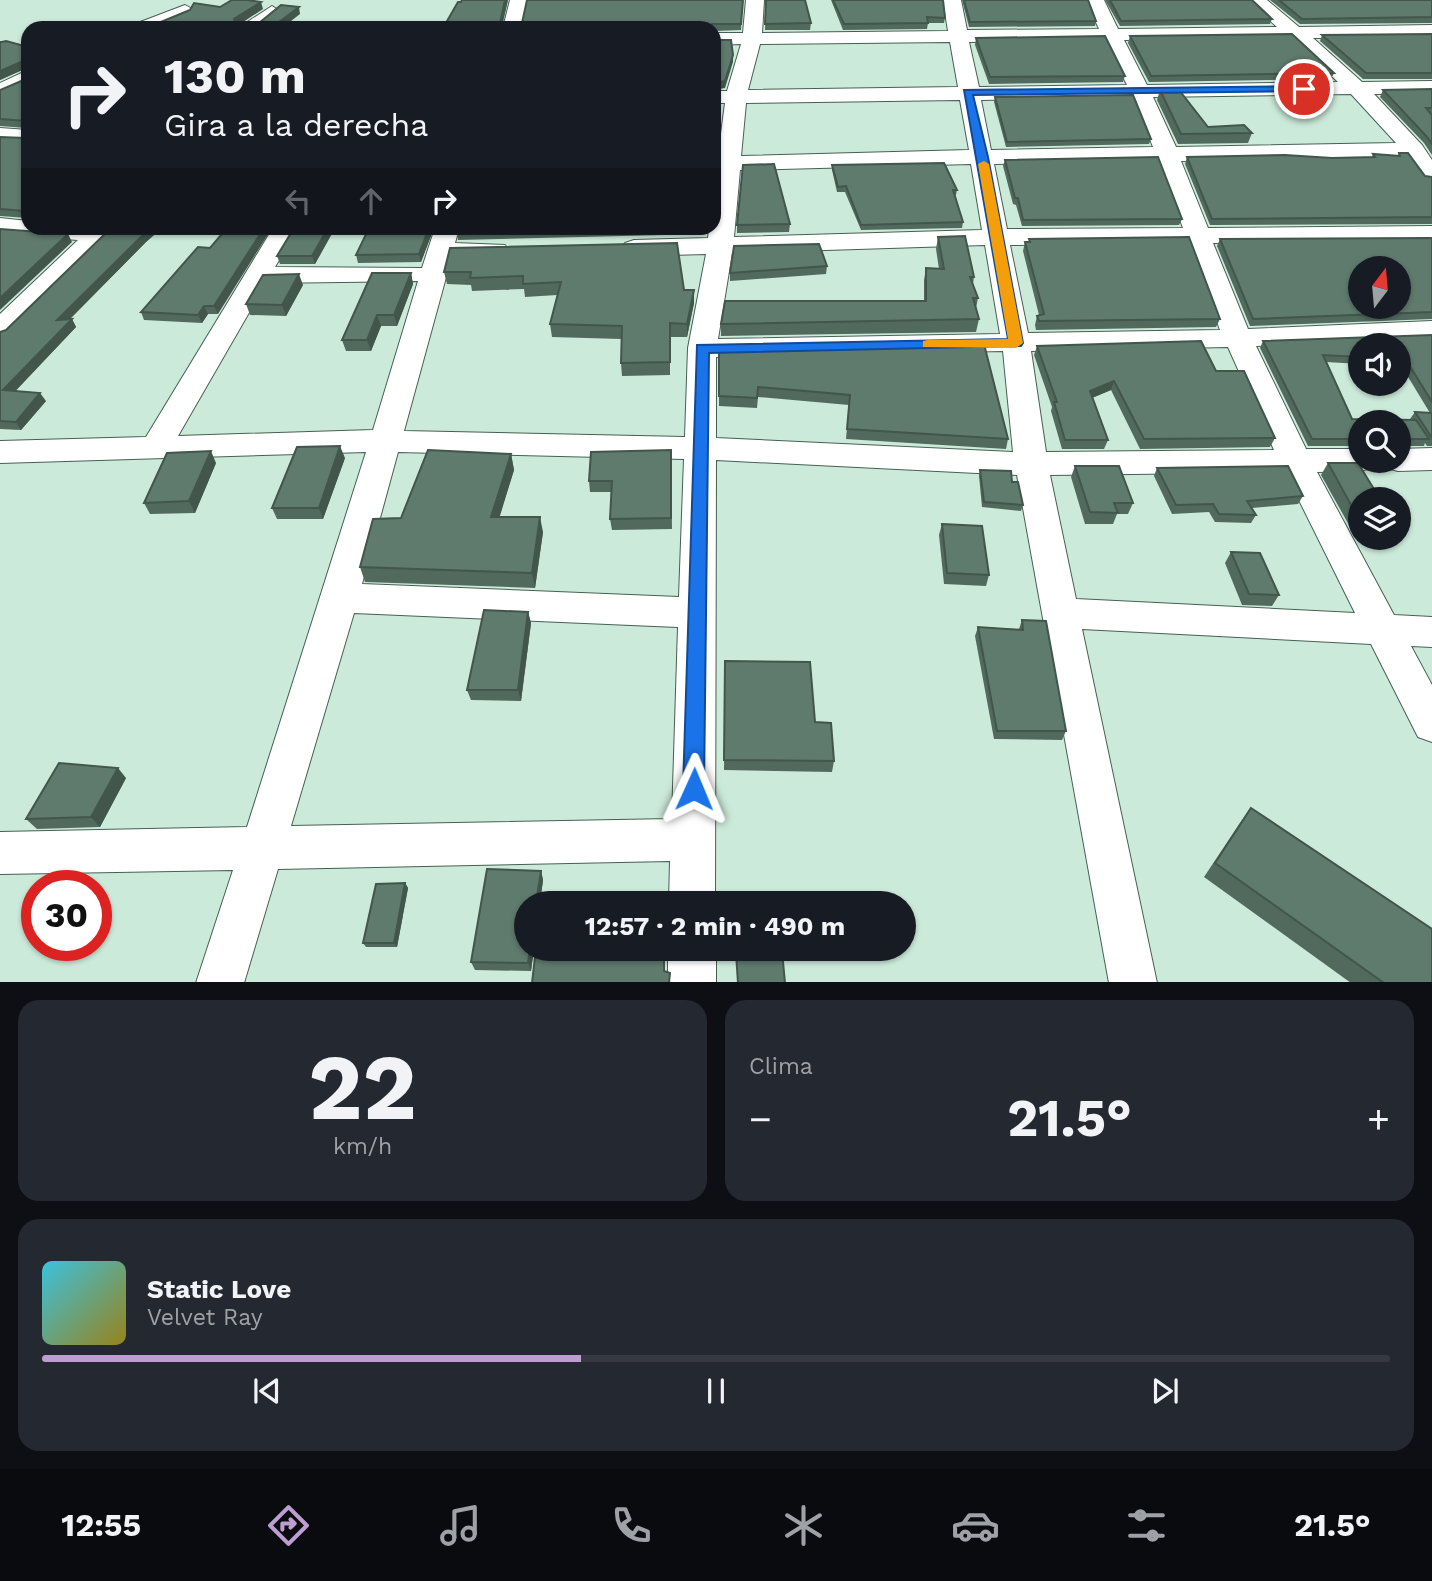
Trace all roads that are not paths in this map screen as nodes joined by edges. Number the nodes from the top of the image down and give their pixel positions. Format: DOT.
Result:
graph roads {
  1 [pos="519,0"];
  2 [pos="755,0"];
  3 [pos="952,0"];
  4 [pos="1095,0"];
  5 [pos="1256,0"];
  6 [pos="186,10"];
  7 [pos="272,12"];
  8 [pos="159,21"];
  9 [pos="258,21"];
  10 [pos="514,21"];
  11 [pos="1432,31"];
  12 [pos="1293,32"];
  13 [pos="1110,35"];
  14 [pos="958,36"];
  15 [pos="721,39"];
  16 [pos="752,39"];
  17 [pos="0,70"];
  18 [pos="21,74"];
  19 [pos="21,80"];
  20 [pos="1432,87"];
  21 [pos="1359,88"];
  22 [pos="0,91"];
  23 [pos="967,92"];
  24 [pos="1141,92"];
  25 [pos="725,97"];
  26 [pos="0,135"];
  27 [pos="21,136"];
  28 [pos="1414,150"];
  29 [pos="1168,154"];
  30 [pos="982,157"];
  31 [pos="722,164"];
  32 [pos="1432,176"];
  33 [pos="721,205"];
  34 [pos="0,226"];
  35 [pos="21,227"];
  36 [pos="1432,234"];
  37 [pos="98,235"];
  38 [pos="281,235"];
  39 [pos="720,235"];
  40 [pos="997,237"];
  41 [pos="1196,237"];
  42 [pos="720,246"];
  43 [pos="613,248"];
  44 [pos="519,250"];
  45 [pos="439,251"];
  46 [pos="257,275"];
  47 [pos="0,330"];
  48 [pos="1432,330"];
  49 [pos="1238,338"];
  50 [pos="1016,343"];
  51 [pos="702,348"];
  52 [pos="385,441"];
  53 [pos="155,448"];
  54 [pos="698,448"];
  55 [pos="0,452"];
  56 [pos="1432,459"];
  57 [pos="1348,460"];
  58 [pos="1411,460"];
  59 [pos="1297,461"];
  60 [pos="1031,464"];
  61 [pos="340,598"];
  62 [pos="1061,613"];
  63 [pos="697,614"];
  64 [pos="1383,629"];
  65 [pos="1432,632"];
  66 [pos="1432,724"];
  67 [pos="693,840"];
  68 [pos="261,849"];
  69 [pos="0,853"];
  70 [pos="692,891"];
  71 [pos="692,961"];
  72 [pos="220,982"];
  73 [pos="692,982"];
  74 [pos="1132,982"];
  1 -- 10 [label="street"];
  2 -- 16 [label="street"];
  3 -- 14 [label="street"];
  4 -- 13 [label="street"];
  5 -- 12 [label="street"];
  6 -- 8 [label="street"];
  7 -- 9 [label="street"];
  11 -- 12 [label="street"];
  12 -- 13 [label="street"];
  12 -- 21 [label="street"];
  13 -- 14 [label="street"];
  13 -- 24 [label="street"];
  14 -- 16 [label="street"];
  14 -- 23 [label="street"];
  15 -- 16 [label="street"];
  16 -- 25 [label="street"];
  17 -- 18 [label="street"];
  19 -- 22 [label="street"];
  20 -- 21 [label="street"];
  21 -- 24 [label="street"];
  21 -- 28 [label="street"];
  23 -- 24 [label="street"];
  23 -- 25 [label="street"];
  23 -- 30 [label="street"];
  24 -- 29 [label="street"];
  25 -- 31 [label="street"];
  26 -- 27 [label="street"];
  28 -- 29 [label="street"];
  28 -- 32 [label="street"];
  29 -- 30 [label="street"];
  29 -- 41 [label="street"];
  30 -- 31 [label="street"];
  30 -- 40 [label="street"];
  31 -- 33 [label="street"];
  34 -- 35 [label="street"];
  36 -- 41 [label="street"];
  37 -- 47 [label="street"];
  38 -- 46 [label="street"];
  39 -- 42 [label="street"];
  40 -- 41 [label="street"];
  40 -- 42 [label="street"];
  40 -- 50 [label="street"];
  41 -- 49 [label="street"];
  42 -- 43 [label="street"];
  42 -- 51 [label="street"];
  44 -- 45 [label="street"];
  45 -- 46 [label="street"];
  45 -- 52 [label="street"];
  46 -- 53 [label="street"];
  48 -- 49 [label="street"];
  49 -- 50 [label="street"];
  49 -- 59 [label="street"];
  50 -- 51 [label="street"];
  50 -- 60 [label="street"];
  51 -- 54 [label="street"];
  52 -- 53 [label="street"];
  52 -- 54 [label="street"];
  52 -- 61 [label="street"];
  53 -- 55 [label="street"];
  54 -- 60 [label="street"];
  54 -- 63 [label="street"];
  56 -- 58 [label="street"];
  57 -- 59 [label="street"];
  59 -- 60 [label="street"];
  59 -- 64 [label="street"];
  60 -- 62 [label="street"];
  61 -- 63 [label="street"];
  61 -- 68 [label="street"];
  62 -- 64 [label="street"];
  62 -- 74 [label="street"];
  63 -- 67 [label="street"];
  64 -- 65 [label="street"];
  64 -- 66 [label="street"];
  67 -- 68 [label="street"];
  67 -- 70 [label="street"];
  68 -- 69 [label="street"];
  68 -- 72 [label="street"];
  71 -- 73 [label="street"];
}
